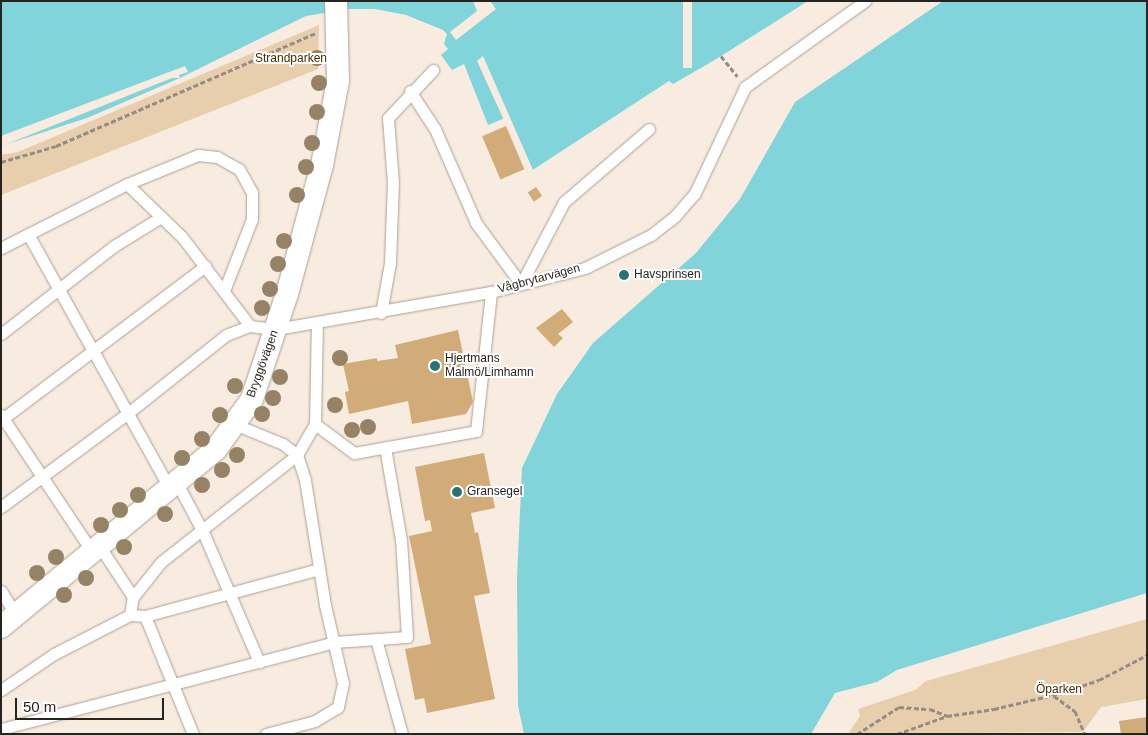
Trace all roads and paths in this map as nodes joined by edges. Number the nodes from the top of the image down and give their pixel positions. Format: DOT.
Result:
graph roads {
  1 [pos="336,1"];
  2 [pos="865,1"];
  3 [pos="338,27"];
  4 [pos="721,56"];
  5 [pos="433,70"];
  6 [pos="745,86"];
  7 [pos="410,91"];
  8 [pos="649,129"];
  9 [pos="1,162"];
  10 [pos="127,184"];
  11 [pos="161,217"];
  12 [pos="28,234"];
  13 [pos="1,248"];
  14 [pos="205,266"];
  15 [pos="521,284"];
  16 [pos="58,288"];
  17 [pos="224,291"];
  18 [pos="490,292"];
  19 [pos="381,313"];
  20 [pos="317,323"];
  21 [pos="250,326"];
  22 [pos="276,329"];
  23 [pos="1,334"];
  24 [pos="91,351"];
  25 [pos="128,413"];
  26 [pos="2,417"];
  27 [pos="234,424"];
  28 [pos="315,424"];
  29 [pos="385,448"];
  30 [pos="297,455"];
  31 [pos="42,478"];
  32 [pos="173,486"];
  33 [pos="1,507"];
  34 [pos="203,532"];
  35 [pos="96,550"];
  36 [pos="319,569"];
  37 [pos="1,591"];
  38 [pos="228,594"];
  39 [pos="133,597"];
  40 [pos="130,615"];
  41 [pos="145,616"];
  42 [pos="9,621"];
  43 [pos="376,639"];
  44 [pos="334,642"];
  45 [pos="1147,655"];
  46 [pos="259,662"];
  47 [pos="175,684"];
  48 [pos="1,690"];
  49 [pos="1053,695"];
  50 [pos="947,716"];
  51 [pos="1,729"];
  52 [pos="194,734"];
  53 [pos="266,734"];
  54 [pos="402,734"];
  55 [pos="857,734"];
  56 [pos="897,734"];
  57 [pos="1086,734"];
  1 -- 3 [label="street, Bryggövägen"];
  2 -- 6 [label="lane, Vågbrytarvägen"];
  3 -- 9 [label="path"];
  3 -- 22 [label="street, Bryggövägen"];
  4 -- 6 [label="path"];
  5 -- 7 [label="lane"];
  6 -- 15 [label="lane, Vågbrytarvägen"];
  7 -- 15 [label="lane"];
  7 -- 19 [label="lane"];
  8 -- 15 [label="lane"];
  10 -- 11 [label="lane"];
  10 -- 12 [label="lane"];
  10 -- 17 [label="lane"];
  11 -- 14 [label="lane"];
  11 -- 16 [label="lane"];
  12 -- 13 [label="lane"];
  12 -- 16 [label="lane"];
  14 -- 17 [label="lane"];
  14 -- 24 [label="lane"];
  15 -- 18 [label="lane, Vågbrytarvägen"];
  16 -- 23 [label="lane"];
  16 -- 24 [label="lane"];
  17 -- 21 [label="lane"];
  18 -- 19 [label="lane, Vågbrytarvägen"];
  18 -- 29 [label="lane"];
  19 -- 20 [label="lane, Vågbrytarvägen"];
  20 -- 22 [label="lane, Vågbrytarvägen"];
  20 -- 28 [label="lane"];
  21 -- 22 [label="lane, Vågbrytarvägen"];
  21 -- 25 [label="lane"];
  22 -- 27 [label="street, Bryggövägen"];
  24 -- 25 [label="lane"];
  24 -- 26 [label="lane"];
  25 -- 31 [label="lane"];
  25 -- 32 [label="lane"];
  26 -- 31 [label="lane"];
  27 -- 30 [label="lane"];
  27 -- 32 [label="street, Bryggövägen"];
  28 -- 29 [label="lane"];
  28 -- 30 [label="lane"];
  29 -- 43 [label="lane"];
  30 -- 34 [label="lane"];
  30 -- 36 [label="lane"];
  31 -- 33 [label="lane"];
  31 -- 35 [label="lane"];
  32 -- 34 [label="lane"];
  32 -- 35 [label="street, Bryggövägen"];
  34 -- 38 [label="lane"];
  34 -- 39 [label="lane"];
  35 -- 39 [label="lane"];
  35 -- 42 [label="street, Bryggövägen"];
  36 -- 38 [label="lane"];
  36 -- 44 [label="lane"];
  37 -- 42 [label="lane"];
  38 -- 41 [label="lane"];
  38 -- 46 [label="lane"];
  39 -- 40 [label="lane"];
  40 -- 41 [label="lane"];
  40 -- 48 [label="lane"];
  41 -- 47 [label="lane"];
  43 -- 44 [label="lane"];
  43 -- 54 [label="lane"];
  44 -- 46 [label="lane"];
  44 -- 53 [label="lane"];
  45 -- 49 [label="path"];
  46 -- 47 [label="lane"];
  47 -- 51 [label="lane"];
  47 -- 52 [label="lane"];
  49 -- 50 [label="path"];
  49 -- 57 [label="path"];
  50 -- 55 [label="path"];
  50 -- 56 [label="path"];
}
